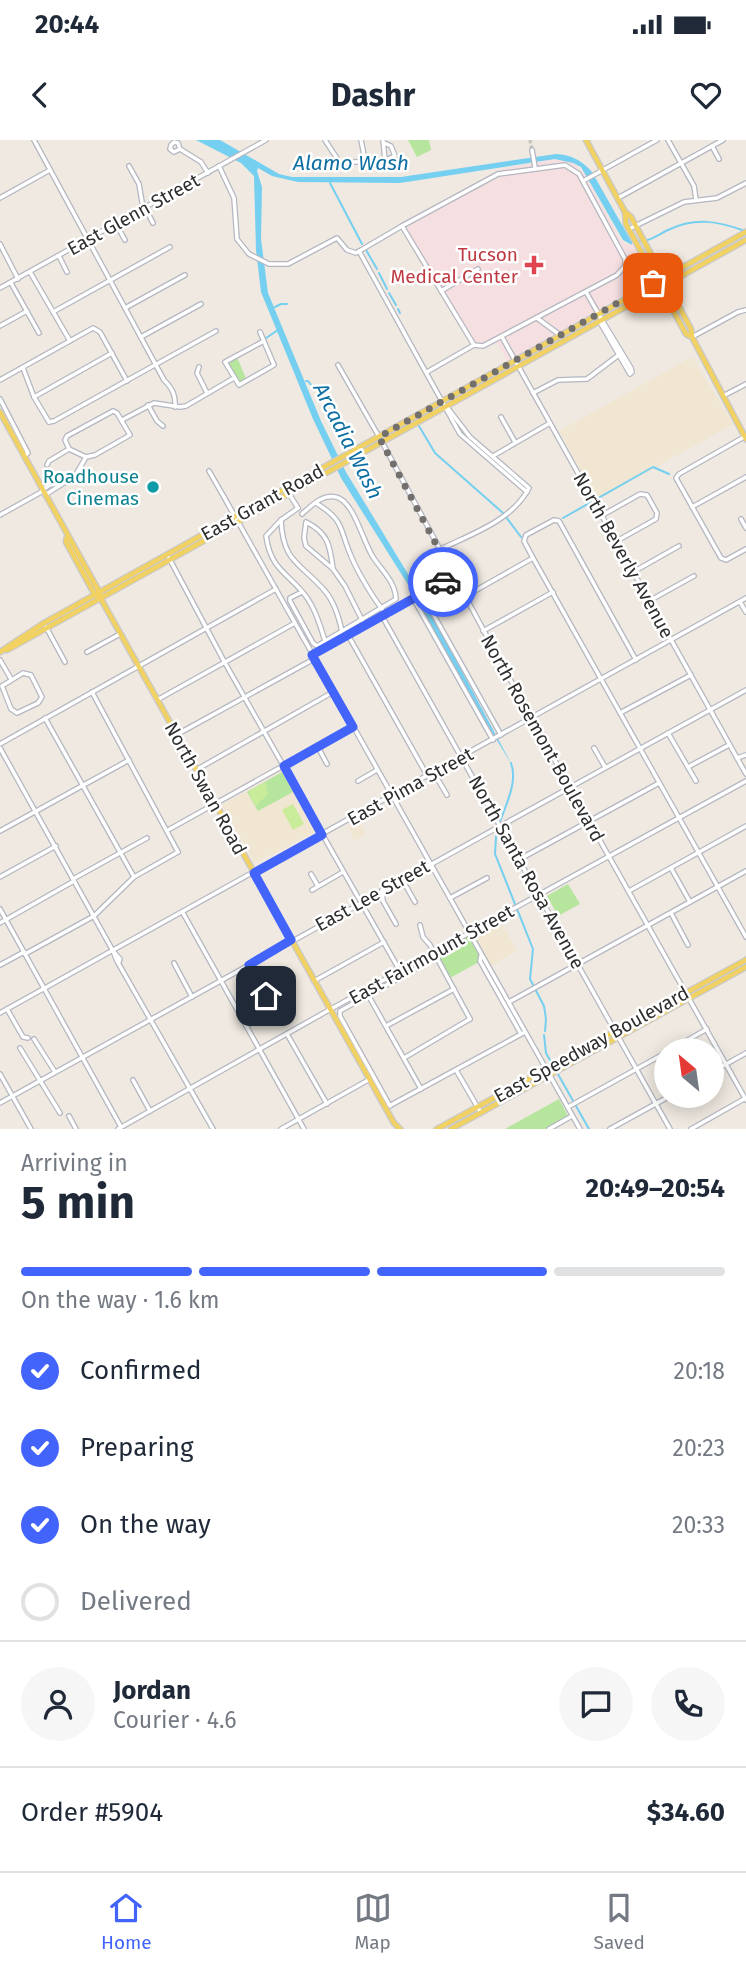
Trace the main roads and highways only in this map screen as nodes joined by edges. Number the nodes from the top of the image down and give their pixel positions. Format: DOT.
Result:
graph roads {
  1 [pos="588,141"];
  2 [pos="625,212"];
  3 [pos="746,232"];
  4 [pos="746,240"];
  5 [pos="664,277"];
  6 [pos="658,280"];
  7 [pos="668,284"];
  8 [pos="662,287"];
  9 [pos="600,317"];
  10 [pos="560,335"];
  11 [pos="692,337"];
  12 [pos="545,351"];
  13 [pos="516,363"];
  14 [pos="0,412"];
  15 [pos="746,437"];
  16 [pos="381,439"];
  17 [pos="67,537"];
  18 [pos="168,558"];
  19 [pos="88,582"];
  20 [pos="98,593"];
  21 [pos="101,599"];
  22 [pos="76,606"];
  23 [pos="46,626"];
  24 [pos="0,653"];
  25 [pos="746,960"];
  26 [pos="746,967"];
  27 [pos="394,1126"];
  28 [pos="400,1129"];
  29 [pos="437,1129"];
  30 [pos="451,1129"];
  1 -- 2 [label="main road"];
  2 -- 5 [label="main road"];
  2 -- 6 [label="main road"];
  3 -- 5 [label="main road, East Grant Road"];
  4 -- 7 [label="main road, East Grant Road"];
  5 -- 6 [label="main road, East Grant Road"];
  5 -- 7 [label="main road"];
  6 -- 8 [label="main road"];
  6 -- 9 [label="main road, East Grant Road"];
  7 -- 8 [label="main road, East Grant Road"];
  7 -- 11 [label="main road"];
  8 -- 9 [label="main road, East Grant Road"];
  8 -- 11 [label="main road"];
  9 -- 10 [label="main road, East Grant Road"];
  9 -- 12 [label="main road, East Grant Road"];
  10 -- 12 [label="main road"];
  10 -- 13 [label="main road, East Grant Road"];
  11 -- 15 [label="main road"];
  12 -- 13 [label="main road, East Grant Road"];
  13 -- 16 [label="main road, East Grant Road"];
  13 -- 16 [label="main road, East Grant Road"];
  14 -- 17 [label="main road, North Swan Road"];
  16 -- 18 [label="main road, East Grant Road"];
  17 -- 19 [label="main road, North Swan Road"];
  17 -- 20 [label="main road, North Swan Road"];
  18 -- 20 [label="main road, East Grant Road"];
  18 -- 21 [label="main road, East Grant Road"];
  19 -- 20 [label="main road, North Swan Road"];
  19 -- 22 [label="main road"];
  20 -- 21 [label="main road, North Swan Road"];
  20 -- 22 [label="main road, East Grant Road"];
  21 -- 23 [label="main road, East Grant Road"];
  21 -- 27 [label="main road, North Swan Road"];
  22 -- 23 [label="main road, East Grant Road"];
  23 -- 24 [label="main road, East Grant Road"];
  25 -- 29 [label="main road, East Speedway Boulevard"];
  26 -- 30 [label="main road, East Speedway Boulevard"];
  27 -- 28 [label="main road, North Swan Road"];
}
